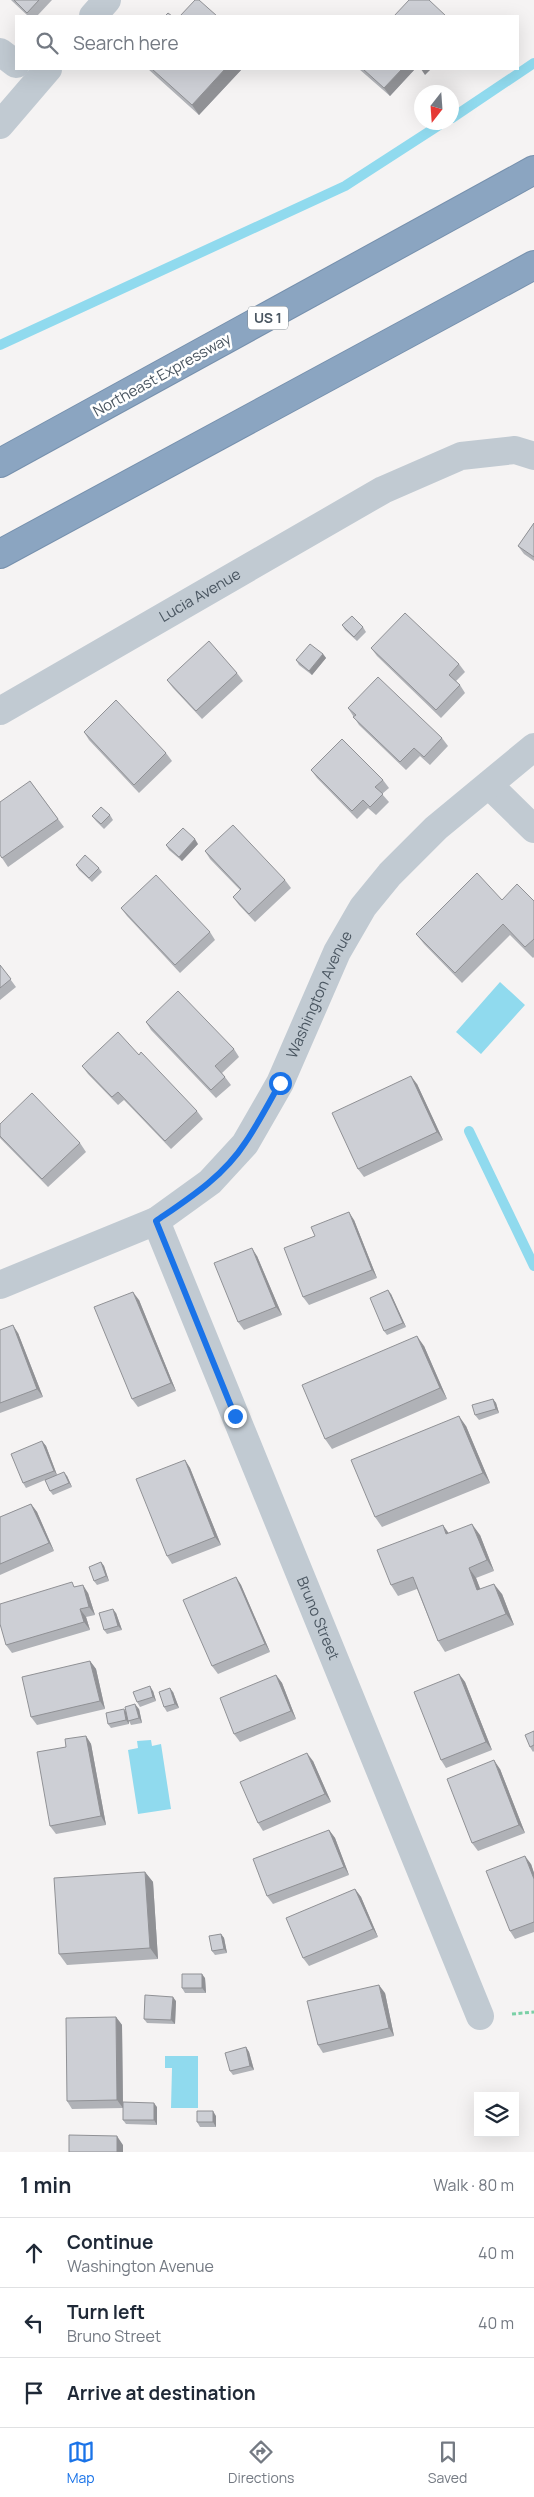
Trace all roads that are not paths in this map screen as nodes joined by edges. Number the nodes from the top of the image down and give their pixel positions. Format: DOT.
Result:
graph roads {
  1 [pos="108,0"];
  2 [pos="94,15"];
  3 [pos="0,52"];
  4 [pos="15,63"];
  5 [pos="37,72"];
  6 [pos="0,125"];
  7 [pos="534,170"];
  8 [pos="534,264"];
  9 [pos="534,456"];
  10 [pos="0,463"];
  11 [pos="0,554"];
  12 [pos="0,712"];
  13 [pos="534,747"];
  14 [pos="489,785"];
  15 [pos="534,829"];
  16 [pos="156,1221"];
  17 [pos="0,1285"];
  18 [pos="480,2016"];
  1 -- 2 [label="street"];
  3 -- 4 [label="street"];
  5 -- 6 [label="street"];
  7 -- 10 [label="highway, Northeast Expressway / US 1"];
  8 -- 11 [label="highway"];
  9 -- 12 [label="street, Lucia Avenue"];
  13 -- 14 [label="street, Washington Avenue"];
  14 -- 15 [label="street"];
  14 -- 16 [label="street, Washington Avenue"];
  16 -- 17 [label="street, Washington Avenue"];
  16 -- 18 [label="street, Bruno Street"];
}
